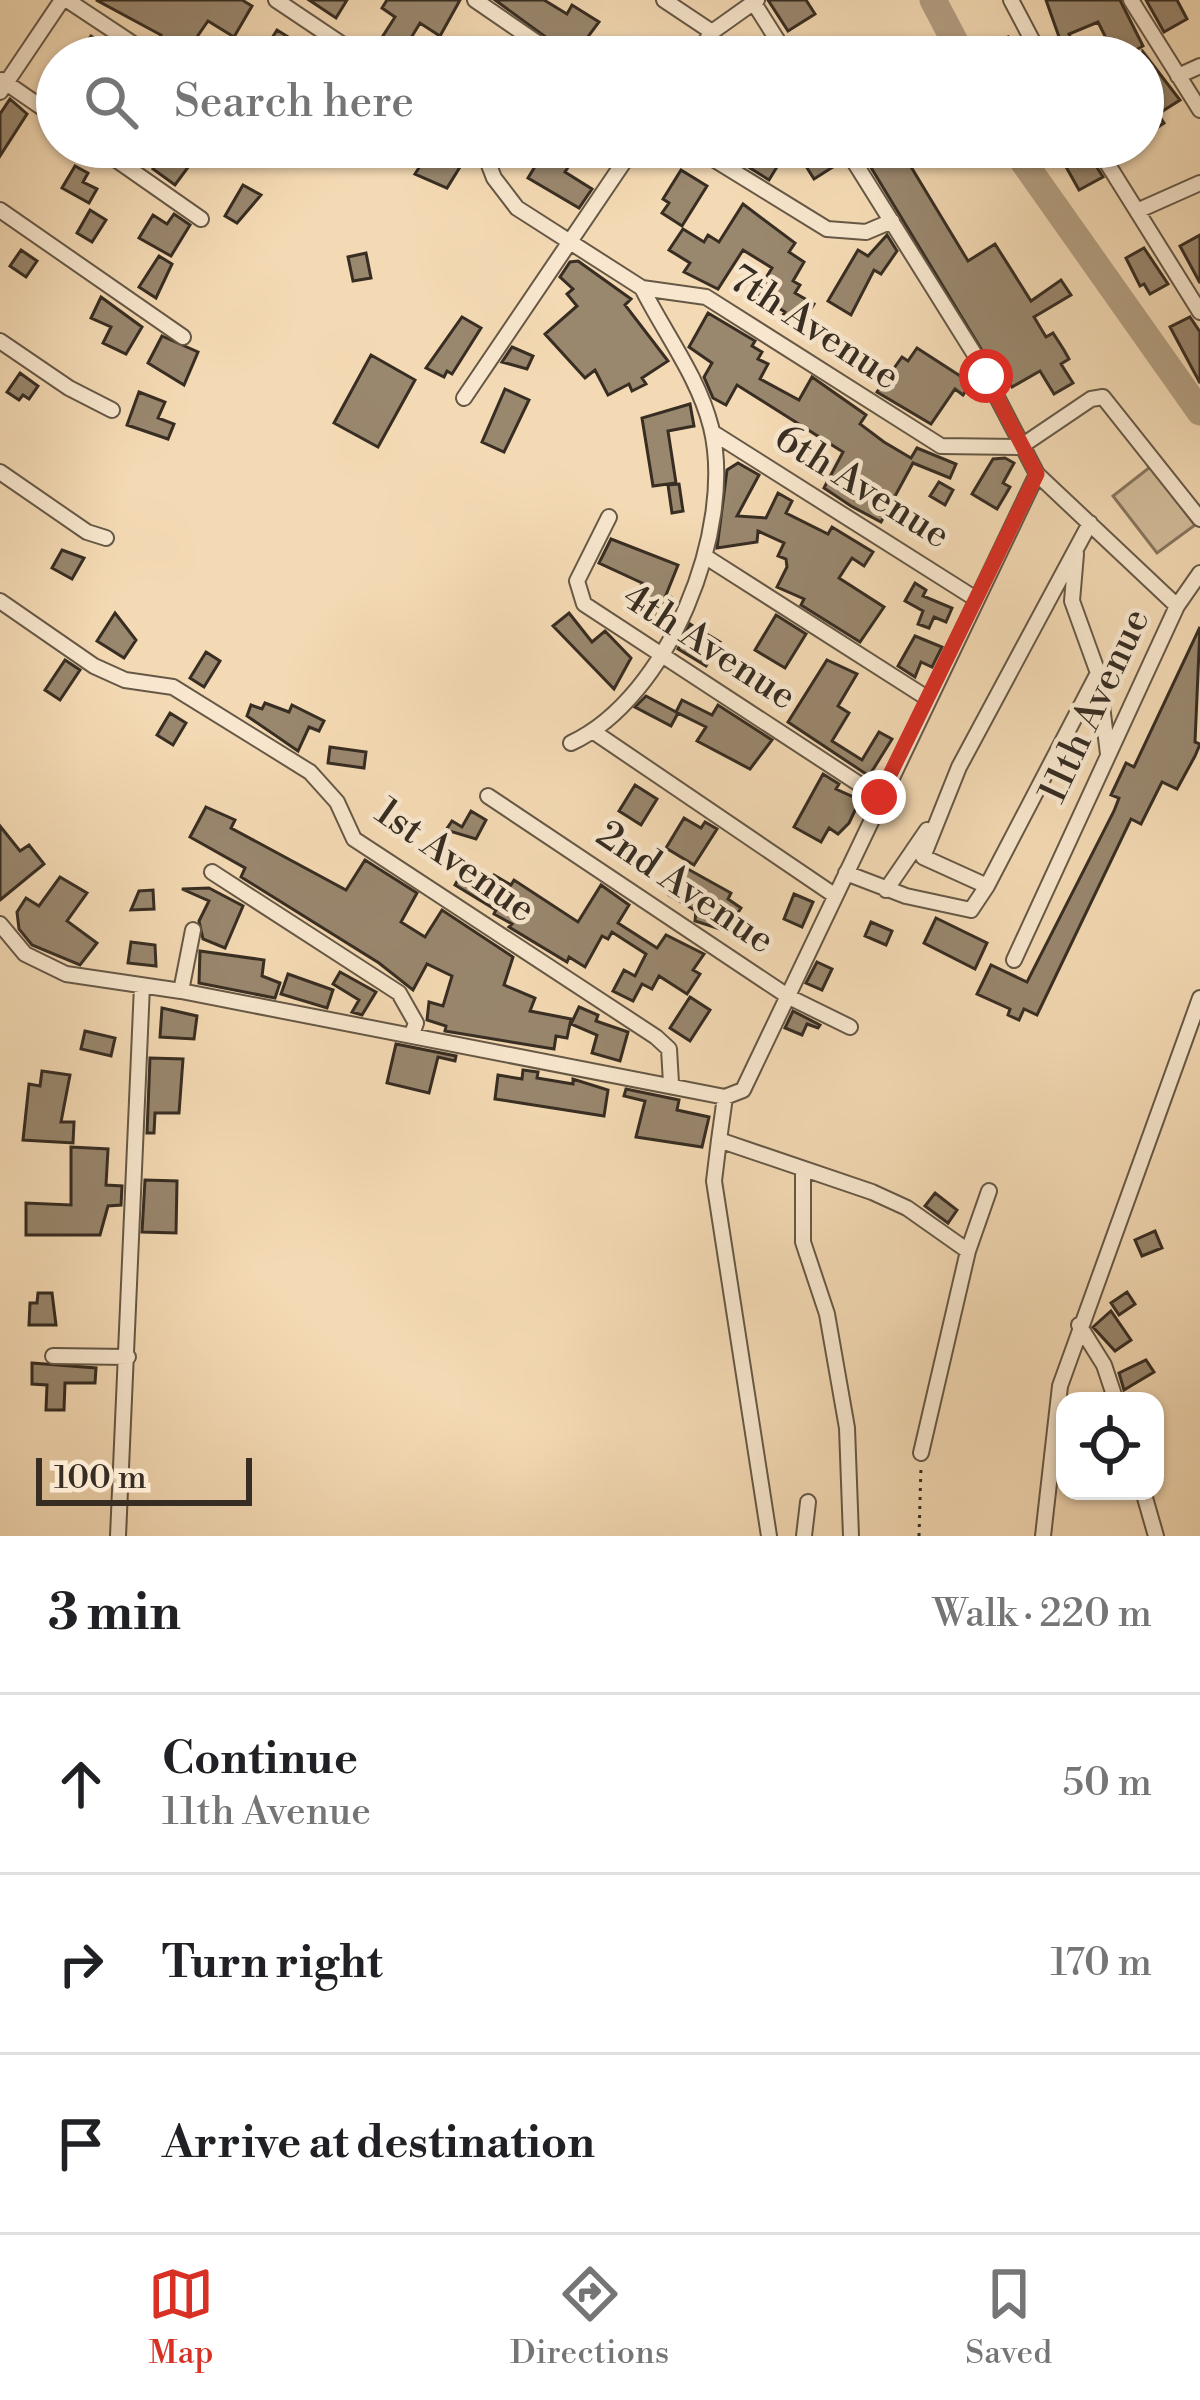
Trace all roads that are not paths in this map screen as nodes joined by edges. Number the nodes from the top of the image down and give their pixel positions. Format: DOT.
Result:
graph roads {
  1 [pos="64,0"];
  2 [pos="276,0"];
  3 [pos="475,0"];
  4 [pos="664,0"];
  5 [pos="1011,0"];
  6 [pos="1131,0"];
  7 [pos="754,1"];
  8 [pos="712,32"];
  9 [pos="37,36"];
  10 [pos="120,36"];
  11 [pos="330,36"];
  12 [pos="527,36"];
  13 [pos="709,36"];
  14 [pos="775,36"];
  15 [pos="1030,36"];
  16 [pos="1153,36"];
  17 [pos="36,38"];
  18 [pos="1164,53"];
  19 [pos="1200,66"];
  20 [pos="1178,76"];
  21 [pos="2,84"];
  22 [pos="36,105"];
  23 [pos="1200,110"];
  24 [pos="128,168"];
  25 [pos="490,168"];
  26 [pos="620,168"];
  27 [pos="728,168"];
  28 [pos="859,168"];
  29 [pos="1110,168"];
  30 [pos="1200,183"];
  31 [pos="0,210"];
  32 [pos="1137,211"];
  33 [pos="201,219"];
  34 [pos="892,220"];
  35 [pos="572,238"];
  36 [pos="642,288"];
  37 [pos="1200,312"];
  38 [pos="183,338"];
  39 [pos="0,340"];
  40 [pos="464,398"];
  41 [pos="112,410"];
  42 [pos="712,432"];
  43 [pos="1020,447"];
  44 [pos="0,472"];
  45 [pos="1037,474"];
  46 [pos="609,517"];
  47 [pos="1200,519"];
  48 [pos="1090,523"];
  49 [pos="106,538"];
  50 [pos="1076,548"];
  51 [pos="706,557"];
  52 [pos="1200,573"];
  53 [pos="976,599"];
  54 [pos="0,601"];
  55 [pos="1177,606"];
  56 [pos="658,655"];
  57 [pos="1098,673"];
  58 [pos="927,698"];
  59 [pos="594,732"];
  60 [pos="572,743"];
  61 [pos="1108,754"];
  62 [pos="488,796"];
  63 [pos="879,797"];
  64 [pos="937,816"];
  65 [pos="212,872"];
  66 [pos="846,873"];
  67 [pos="988,886"];
  68 [pos="886,890"];
  69 [pos="834,895"];
  70 [pos="0,924"];
  71 [pos="194,930"];
  72 [pos="1014,960"];
  73 [pos="142,986"];
  74 [pos="181,991"];
  75 [pos="789,997"];
  76 [pos="1200,998"];
  77 [pos="850,1027"];
  78 [pos="412,1034"];
  79 [pos="671,1083"];
  80 [pos="725,1097"];
  81 [pos="718,1140"];
  82 [pos="803,1170"];
  83 [pos="989,1191"];
  84 [pos="968,1251"];
  85 [pos="1078,1325"];
  86 [pos="52,1357"];
  87 [pos="128,1357"];
  88 [pos="1113,1392"];
  89 [pos="921,1453"];
  90 [pos="1146,1500"];
  91 [pos="808,1502"];
  92 [pos="118,1536"];
  93 [pos="769,1536"];
  94 [pos="804,1536"];
  95 [pos="851,1536"];
  96 [pos="1043,1536"];
  97 [pos="1156,1536"];
  1 -- 9 [label="street"];
  1 -- 10 [label="street"];
  2 -- 11 [label="street"];
  3 -- 12 [label="street"];
  4 -- 8 [label="street"];
  5 -- 15 [label="street"];
  6 -- 16 [label="street"];
  7 -- 8 [label="street"];
  7 -- 14 [label="street"];
  8 -- 13 [label="street"];
  17 -- 21 [label="street"];
  18 -- 20 [label="street"];
  19 -- 20 [label="street"];
  20 -- 23 [label="street"];
  21 -- 22 [label="street"];
  24 -- 33 [label="street"];
  25 -- 35 [label="street, 7th Avenue"];
  26 -- 35 [label="street"];
  27 -- 34 [label="street"];
  28 -- 34 [label="street, 11th Avenue"];
  29 -- 32 [label="street"];
  30 -- 32 [label="street"];
  31 -- 38 [label="street"];
  32 -- 37 [label="street"];
  34 -- 43 [label="street, 11th Avenue"];
  35 -- 36 [label="street, 7th Avenue"];
  35 -- 40 [label="street"];
  36 -- 42 [label="street"];
  36 -- 43 [label="street, 7th Avenue"];
  39 -- 41 [label="street"];
  42 -- 51 [label="street"];
  42 -- 53 [label="street, 6th Avenue"];
  43 -- 45 [label="street, 11th Avenue"];
  43 -- 47 [label="street"];
  44 -- 49 [label="street"];
  45 -- 48 [label="street, 11th Avenue"];
  45 -- 53 [label="street"];
  46 -- 56 [label="street, 4th Avenue"];
  48 -- 50 [label="street"];
  48 -- 55 [label="street, 11th Avenue"];
  50 -- 57 [label="street"];
  50 -- 64 [label="street"];
  51 -- 56 [label="street"];
  51 -- 58 [label="street"];
  52 -- 55 [label="street"];
  53 -- 58 [label="street"];
  54 -- 79 [label="street, 1st Avenue"];
  55 -- 61 [label="street, 11th Avenue"];
  56 -- 59 [label="street"];
  56 -- 63 [label="street, 4th Avenue"];
  57 -- 61 [label="street"];
  57 -- 67 [label="street"];
  58 -- 63 [label="street"];
  59 -- 60 [label="street"];
  59 -- 69 [label="street"];
  61 -- 72 [label="street, 11th Avenue"];
  62 -- 75 [label="street, 2nd Avenue"];
  63 -- 66 [label="street"];
  64 -- 67 [label="street"];
  64 -- 68 [label="street"];
  65 -- 78 [label="street"];
  66 -- 68 [label="street"];
  66 -- 69 [label="street"];
  67 -- 68 [label="street"];
  69 -- 75 [label="street"];
  70 -- 73 [label="street"];
  71 -- 74 [label="street"];
  73 -- 74 [label="street"];
  73 -- 87 [label="street"];
  74 -- 78 [label="street"];
  75 -- 77 [label="street, 2nd Avenue"];
  75 -- 80 [label="street"];
  76 -- 85 [label="street"];
  78 -- 79 [label="street"];
  79 -- 80 [label="street"];
  80 -- 81 [label="street"];
  81 -- 82 [label="street"];
  81 -- 93 [label="street"];
  82 -- 84 [label="street"];
  82 -- 95 [label="street"];
  83 -- 84 [label="street"];
  84 -- 89 [label="street"];
  85 -- 88 [label="street"];
  85 -- 96 [label="street"];
  86 -- 87 [label="street"];
  87 -- 92 [label="street"];
  90 -- 97 [label="street"];
  91 -- 94 [label="street"];
}
